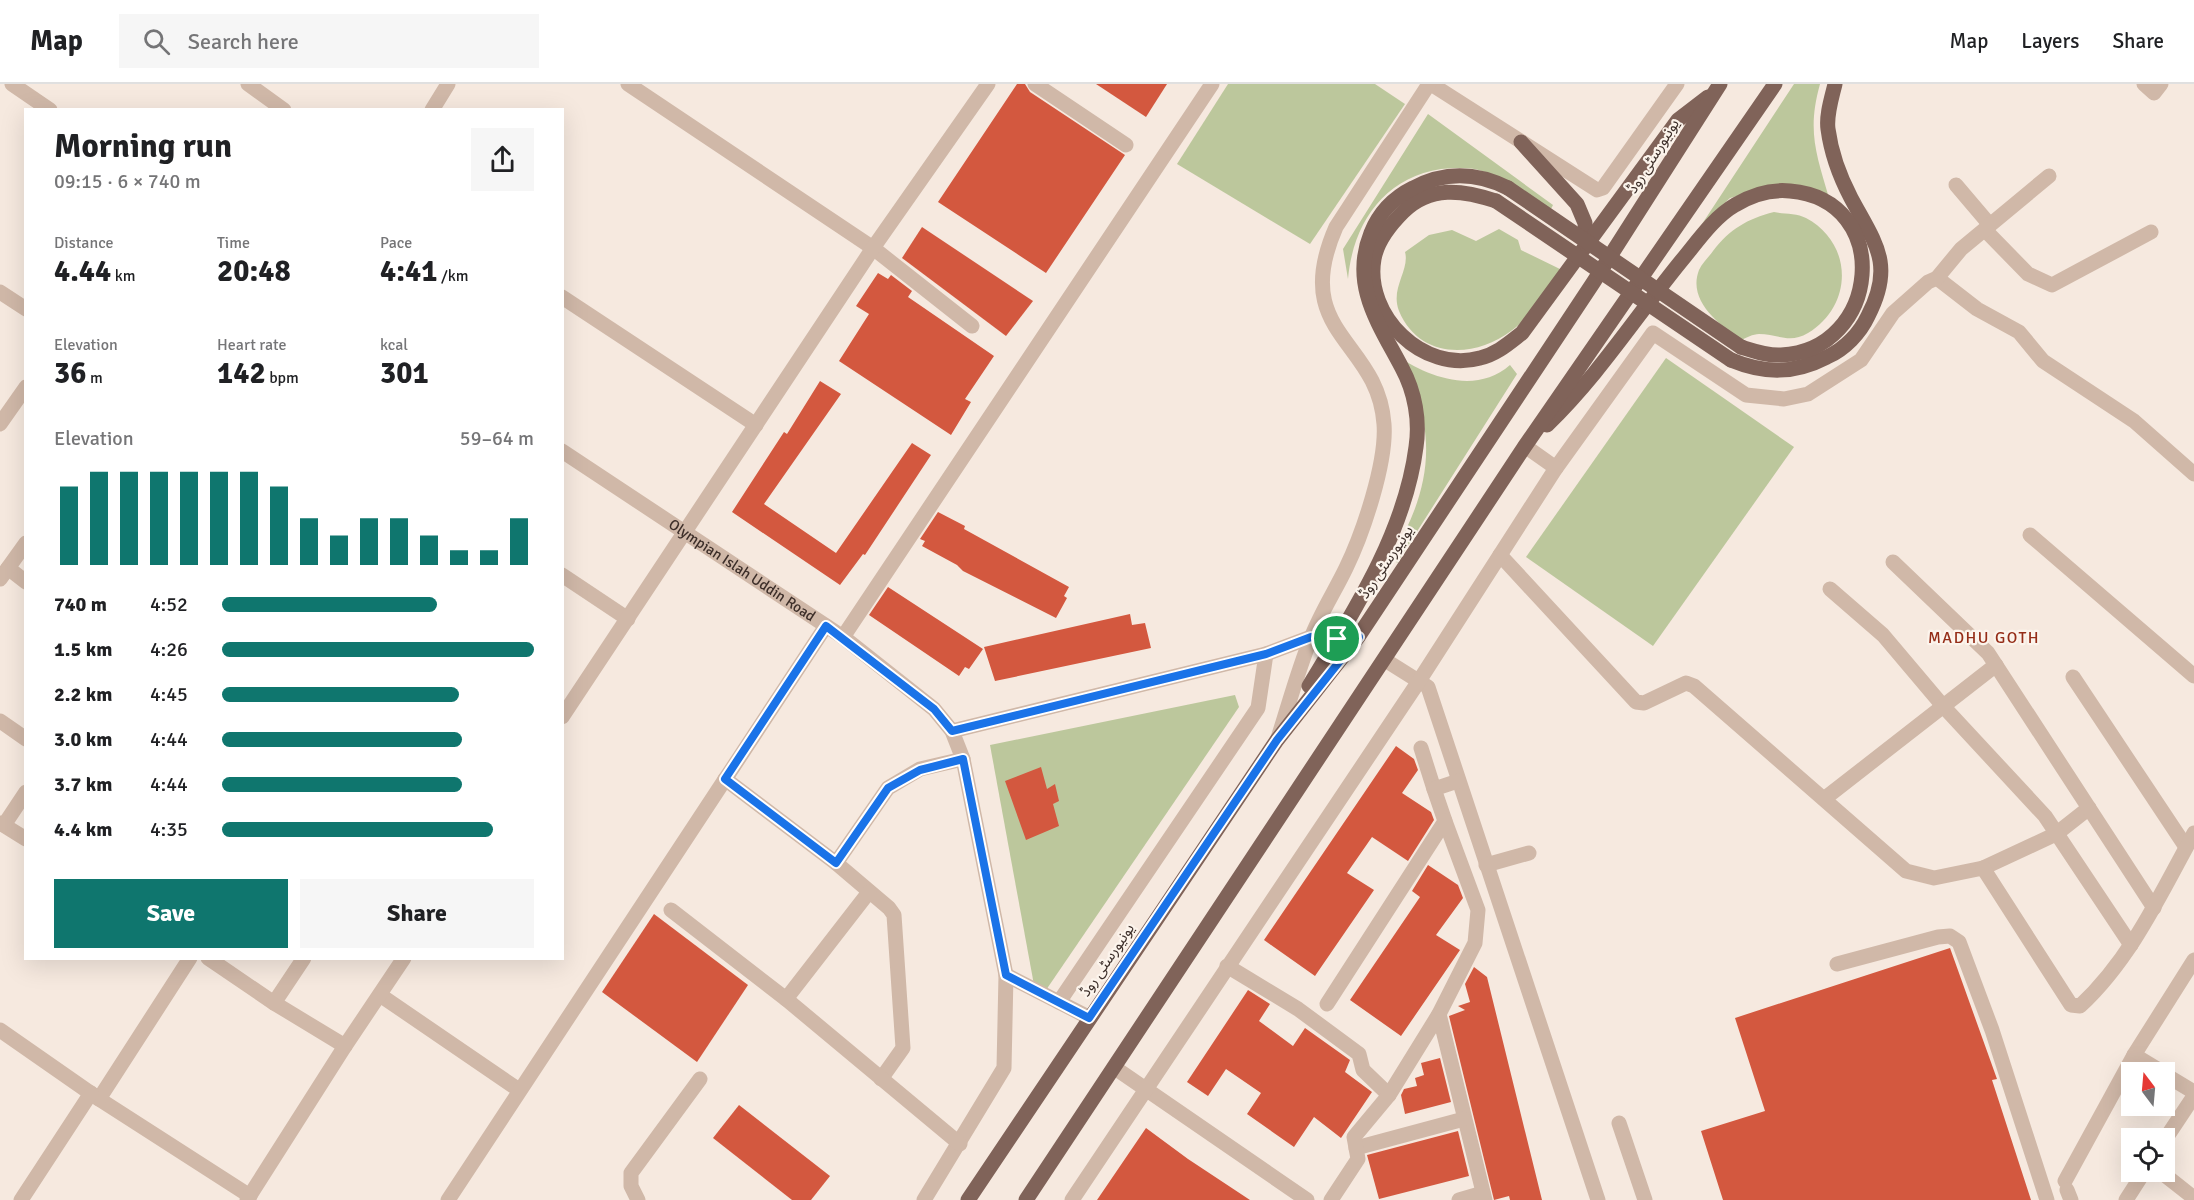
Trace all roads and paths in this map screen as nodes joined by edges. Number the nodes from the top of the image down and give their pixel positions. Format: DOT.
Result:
graph roads {
  1 [pos="12,84"];
  2 [pos="248,84"];
  3 [pos="448,84"];
  4 [pos="628,84"];
  5 [pos="988,84"];
  6 [pos="1035,84"];
  7 [pos="1212,84"];
  8 [pos="1430,84"];
  9 [pos="1677,84"];
  10 [pos="1774,84"];
  11 [pos="1835,84"];
  12 [pos="2144,84"];
  13 [pos="2161,84"];
  14 [pos="1718,87"];
  15 [pos="47,108"];
  16 [pos="281,108"];
  17 [pos="433,108"];
  18 [pos="1521,142"];
  19 [pos="1126,145"];
  20 [pos="2049,176"];
  21 [pos="1956,185"];
  22 [pos="1987,228"];
  23 [pos="2151,232"];
  24 [pos="1586,244"];
  25 [pos="873,249"];
  26 [pos="1937,278"];
  27 [pos="0,292"];
  28 [pos="564,298"];
  29 [pos="24,308"];
  30 [pos="972,326"];
  31 [pos="24,390"];
  32 [pos="0,424"];
  33 [pos="756,425"];
  34 [pos="1525,446"];
  35 [pos="564,452"];
  36 [pos="1557,468"];
  37 [pos="2194,474"];
  38 [pos="686,533"];
  39 [pos="2030,535"];
  40 [pos="24,546"];
  41 [pos="1500,555"];
  42 [pos="1893,562"];
  43 [pos="4,574"];
  44 [pos="564,576"];
  45 [pos="24,581"];
  46 [pos="1830,588"];
  47 [pos="628,619"];
  48 [pos="826,626"];
  49 [pos="843,637"];
  50 [pos="1311,637"];
  51 [pos="1359,637"];
  52 [pos="1337,639"];
  53 [pos="1266,654"];
  54 [pos="1385,660"];
  55 [pos="1996,665"];
  56 [pos="2194,675"];
  57 [pos="2073,677"];
  58 [pos="1419,681"];
  59 [pos="1943,706"];
  60 [pos="564,714"];
  61 [pos="0,721"];
  62 [pos="952,731"];
  63 [pos="24,738"];
  64 [pos="1277,740"];
  65 [pos="1421,748"];
  66 [pos="963,759"];
  67 [pos="725,779"];
  68 [pos="1458,781"];
  69 [pos="1434,789"];
  70 [pos="24,795"];
  71 [pos="1824,799"];
  72 [pos="2089,808"];
  73 [pos="1445,821"];
  74 [pos="2,824"];
  75 [pos="2194,833"];
  76 [pos="2056,834"];
  77 [pos="24,838"];
  78 [pos="2186,847"];
  79 [pos="1528,853"];
  80 [pos="836,863"];
  81 [pos="1486,866"];
  82 [pos="1983,868"];
  83 [pos="869,892"];
  84 [pos="2154,908"];
  85 [pos="671,910"];
  86 [pos="2131,945"];
  87 [pos="189,960"];
  88 [pos="211,960"];
  89 [pos="302,960"];
  90 [pos="403,960"];
  91 [pos="2194,960"];
  92 [pos="1837,964"];
  93 [pos="1227,966"];
  94 [pos="1006,975"];
  95 [pos="380,995"];
  96 [pos="786,999"];
  97 [pos="1059,1002"];
  98 [pos="274,1003"];
  99 [pos="1327,1004"];
  100 [pos="1439,1014"];
  101 [pos="1089,1018"];
  102 [pos="0,1030"];
  103 [pos="345,1046"];
  104 [pos="2134,1055"];
  105 [pos="2145,1062"];
  106 [pos="1115,1068"];
  107 [pos="700,1079"];
  108 [pos="881,1079"];
  109 [pos="2175,1080"];
  110 [pos="519,1090"];
  111 [pos="1146,1090"];
  112 [pos="2194,1092"];
  113 [pos="1389,1095"];
  114 [pos="95,1096"];
  115 [pos="2194,1096"];
  116 [pos="1464,1119"];
  117 [pos="1619,1123"];
  118 [pos="2173,1128"];
  119 [pos="960,1144"];
  120 [pos="1356,1148"];
  121 [pos="2138,1182"];
  122 [pos="2174,1182"];
  123 [pos="2068,1190"];
  124 [pos="1484,1197"];
  125 [pos="249,1198"];
  126 [pos="2194,1198"];
  127 [pos="1074,1199"];
  128 [pos="21,1200"];
  129 [pos="448,1200"];
  130 [pos="638,1200"];
  131 [pos="924,1200"];
  132 [pos="968,1200"];
  133 [pos="1026,1200"];
  134 [pos="1307,1200"];
  135 [pos="1331,1200"];
  136 [pos="1459,1200"];
  137 [pos="1598,1200"];
  138 [pos="1645,1200"];
  139 [pos="2047,1200"];
  140 [pos="2126,1200"];
  1 -- 15 [label="street"];
  2 -- 16 [label="street"];
  3 -- 17 [label="street"];
  4 -- 25 [label="street"];
  5 -- 25 [label="street"];
  6 -- 19 [label="street"];
  7 -- 49 [label="street"];
  8 -- 18 [label="street"];
  8 -- 50 [label="street"];
  9 -- 18 [label="street"];
  10 -- 34 [label="main road"];
  11 -- 24 [label="main road, bridge"];
  12 -- 13 [label="street"];
  14 -- 24 [label="main road"];
  14 -- 51 [label="main road, یونیورسٹی روڈ"];
  18 -- 24 [label="main road"];
  20 -- 22 [label="street"];
  21 -- 22 [label="street"];
  22 -- 23 [label="street"];
  22 -- 26 [label="street"];
  25 -- 30 [label="street"];
  25 -- 33 [label="street"];
  26 -- 36 [label="street"];
  26 -- 37 [label="street"];
  27 -- 29 [label="street"];
  28 -- 33 [label="street"];
  31 -- 32 [label="street"];
  33 -- 38 [label="street"];
  34 -- 36 [label="street"];
  34 -- 52 [label="main road, bridge"];
  34 -- 54 [label="main road"];
  35 -- 38 [label="street, Olympian Islah Uddin Road"];
  36 -- 41 [label="street"];
  38 -- 47 [label="street"];
  38 -- 48 [label="street, Olympian Islah Uddin Road"];
  39 -- 56 [label="street"];
  40 -- 43 [label="street"];
  41 -- 58 [label="street"];
  41 -- 71 [label="street"];
  42 -- 55 [label="street"];
  43 -- 45 [label="street"];
  44 -- 47 [label="street"];
  46 -- 59 [label="street"];
  47 -- 60 [label="street"];
  48 -- 49 [label="street, Olympian Islah Uddin Road"];
  48 -- 67 [label="street"];
  49 -- 62 [label="street, Olympian Islah Uddin Road"];
  50 -- 52 [label="street"];
  50 -- 53 [label="street"];
  50 -- 64 [label="street"];
  51 -- 52 [label="street"];
  51 -- 64 [label="main road, یونیورسٹی روڈ"];
  52 -- 64 [label="main road"];
  53 -- 62 [label="street"];
  53 -- 97 [label="street"];
  54 -- 58 [label="street"];
  54 -- 106 [label="main road"];
  55 -- 59 [label="street"];
  55 -- 72 [label="street"];
  57 -- 78 [label="street"];
  58 -- 68 [label="street"];
  58 -- 93 [label="street"];
  59 -- 71 [label="street"];
  59 -- 76 [label="street"];
  61 -- 63 [label="street"];
  62 -- 66 [label="street, Olympian Islah Uddin Road"];
  64 -- 101 [label="main road, یونیورسٹی روڈ"];
  65 -- 69 [label="street"];
  66 -- 80 [label="street"];
  66 -- 94 [label="street, Olympian Islah Uddin Road"];
  67 -- 80 [label="street"];
  67 -- 110 [label="street"];
  68 -- 69 [label="street"];
  68 -- 81 [label="street"];
  69 -- 73 [label="street"];
  70 -- 74 [label="street"];
  71 -- 82 [label="street"];
  72 -- 76 [label="street"];
  72 -- 84 [label="street"];
  73 -- 99 [label="street"];
  73 -- 100 [label="street"];
  74 -- 77 [label="street"];
  75 -- 78 [label="street"];
  76 -- 82 [label="street"];
  76 -- 86 [label="street"];
  78 -- 84 [label="street"];
  79 -- 81 [label="street"];
  80 -- 83 [label="street"];
  81 -- 137 [label="street"];
  82 -- 86 [label="street"];
  83 -- 96 [label="street"];
  83 -- 108 [label="street"];
  84 -- 86 [label="street"];
  85 -- 96 [label="street"];
  87 -- 114 [label="street"];
  88 -- 98 [label="street"];
  89 -- 98 [label="street"];
  90 -- 95 [label="street"];
  91 -- 104 [label="street"];
  92 -- 139 [label="street"];
  93 -- 111 [label="street"];
  93 -- 113 [label="street"];
  94 -- 97 [label="street"];
  94 -- 119 [label="street, Olympian Islah Uddin Road"];
  95 -- 103 [label="street"];
  95 -- 110 [label="street"];
  96 -- 108 [label="street"];
  97 -- 101 [label="street"];
  98 -- 103 [label="street"];
  100 -- 113 [label="street"];
  100 -- 116 [label="street"];
  101 -- 132 [label="main road, یونیورسٹی روڈ"];
  102 -- 114 [label="street"];
  103 -- 125 [label="street"];
  104 -- 105 [label="street"];
  104 -- 123 [label="street"];
  106 -- 111 [label="street"];
  106 -- 133 [label="main road"];
  107 -- 130 [label="street"];
  108 -- 119 [label="street"];
  109 -- 112 [label="street"];
  110 -- 129 [label="street"];
  111 -- 127 [label="street"];
  111 -- 134 [label="street"];
  113 -- 120 [label="street"];
  114 -- 125 [label="street"];
  114 -- 128 [label="street"];
  115 -- 118 [label="street"];
  116 -- 120 [label="street"];
  116 -- 124 [label="street"];
  117 -- 138 [label="street"];
  119 -- 131 [label="street, Olympian Islah Uddin Road"];
  120 -- 135 [label="street"];
  121 -- 140 [label="street"];
  122 -- 126 [label="street"];
  124 -- 136 [label="street"];
}
